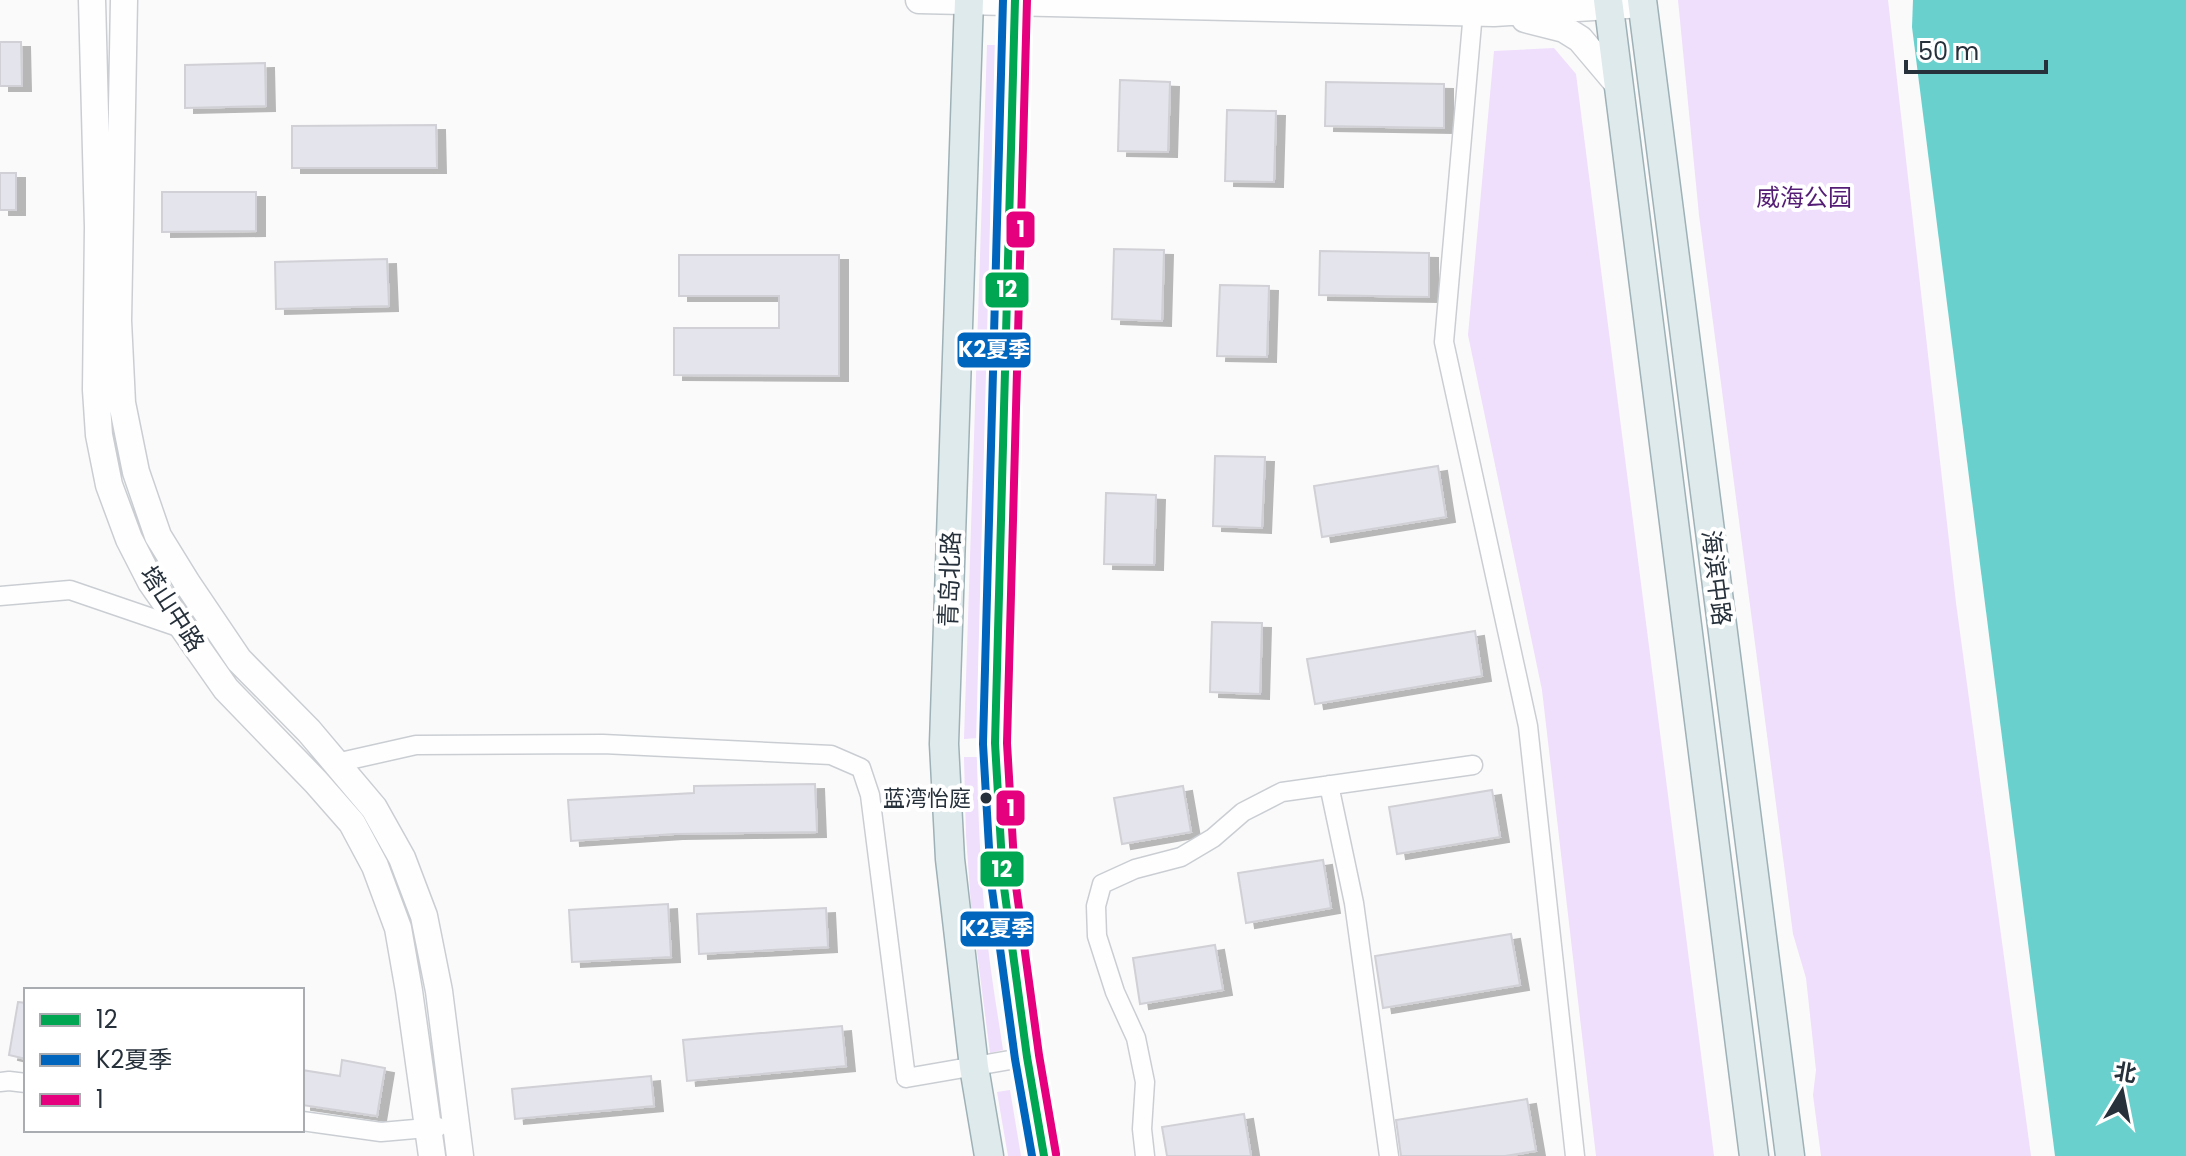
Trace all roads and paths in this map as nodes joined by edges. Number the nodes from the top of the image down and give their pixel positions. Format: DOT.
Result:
graph roads {
  1 [pos="92,0"];
  2 [pos="124,0"];
  3 [pos="919,0"];
  4 [pos="969,0"];
  5 [pos="1015,0"];
  6 [pos="1643,2"];
  7 [pos="1608,3"];
  8 [pos="1484,13"];
  9 [pos="1618,84"];
  10 [pos="0,596"];
  11 [pos="184,629"];
  12 [pos="336,763"];
  13 [pos="1473,765"];
  14 [pos="1329,785"];
  15 [pos="1027,1057"];
  16 [pos="974,1067"];
  17 [pos="0,1082"];
  18 [pos="24,1083"];
  19 [pos="304,1121"];
  20 [pos="455,1125"];
  21 [pos="427,1127"];
  22 [pos="432,1156"];
  23 [pos="460,1156"];
  24 [pos="989,1156"];
  25 [pos="1044,1156"];
  26 [pos="1145,1156"];
  27 [pos="1389,1156"];
  28 [pos="1575,1156"];
  29 [pos="1754,1156"];
  30 [pos="1790,1156"];
  1 -- 11 [label="main road, 塔山中路"];
  2 -- 12 [label="main road, 塔山中路"];
  3 -- 4 [label="main road"];
  4 -- 5 [label="main road"];
  4 -- 16 [label="main road, 青岛北路"];
  5 -- 8 [label="main road"];
  5 -- 15 [label="main road, 青岛北路"];
  6 -- 7 [label="main road"];
  6 -- 30 [label="main road, 海滨中路"];
  7 -- 8 [label="main road"];
  7 -- 9 [label="main road, 海滨中路"];
  8 -- 9 [label="main road"];
  8 -- 28 [label="street"];
  9 -- 29 [label="main road, 海滨中路"];
  10 -- 11 [label="street"];
  11 -- 21 [label="main road, 塔山中路"];
  12 -- 16 [label="street"];
  12 -- 20 [label="main road, 塔山中路"];
  13 -- 14 [label="street"];
  14 -- 26 [label="street"];
  14 -- 27 [label="street"];
  15 -- 16 [label="street"];
  15 -- 25 [label="main road, 青岛北路"];
  16 -- 24 [label="main road, 青岛北路"];
  17 -- 18 [label="street"];
  19 -- 21 [label="street"];
  20 -- 21 [label="street"];
  20 -- 23 [label="main road, 塔山中路"];
  21 -- 22 [label="main road, 塔山中路"];
}
